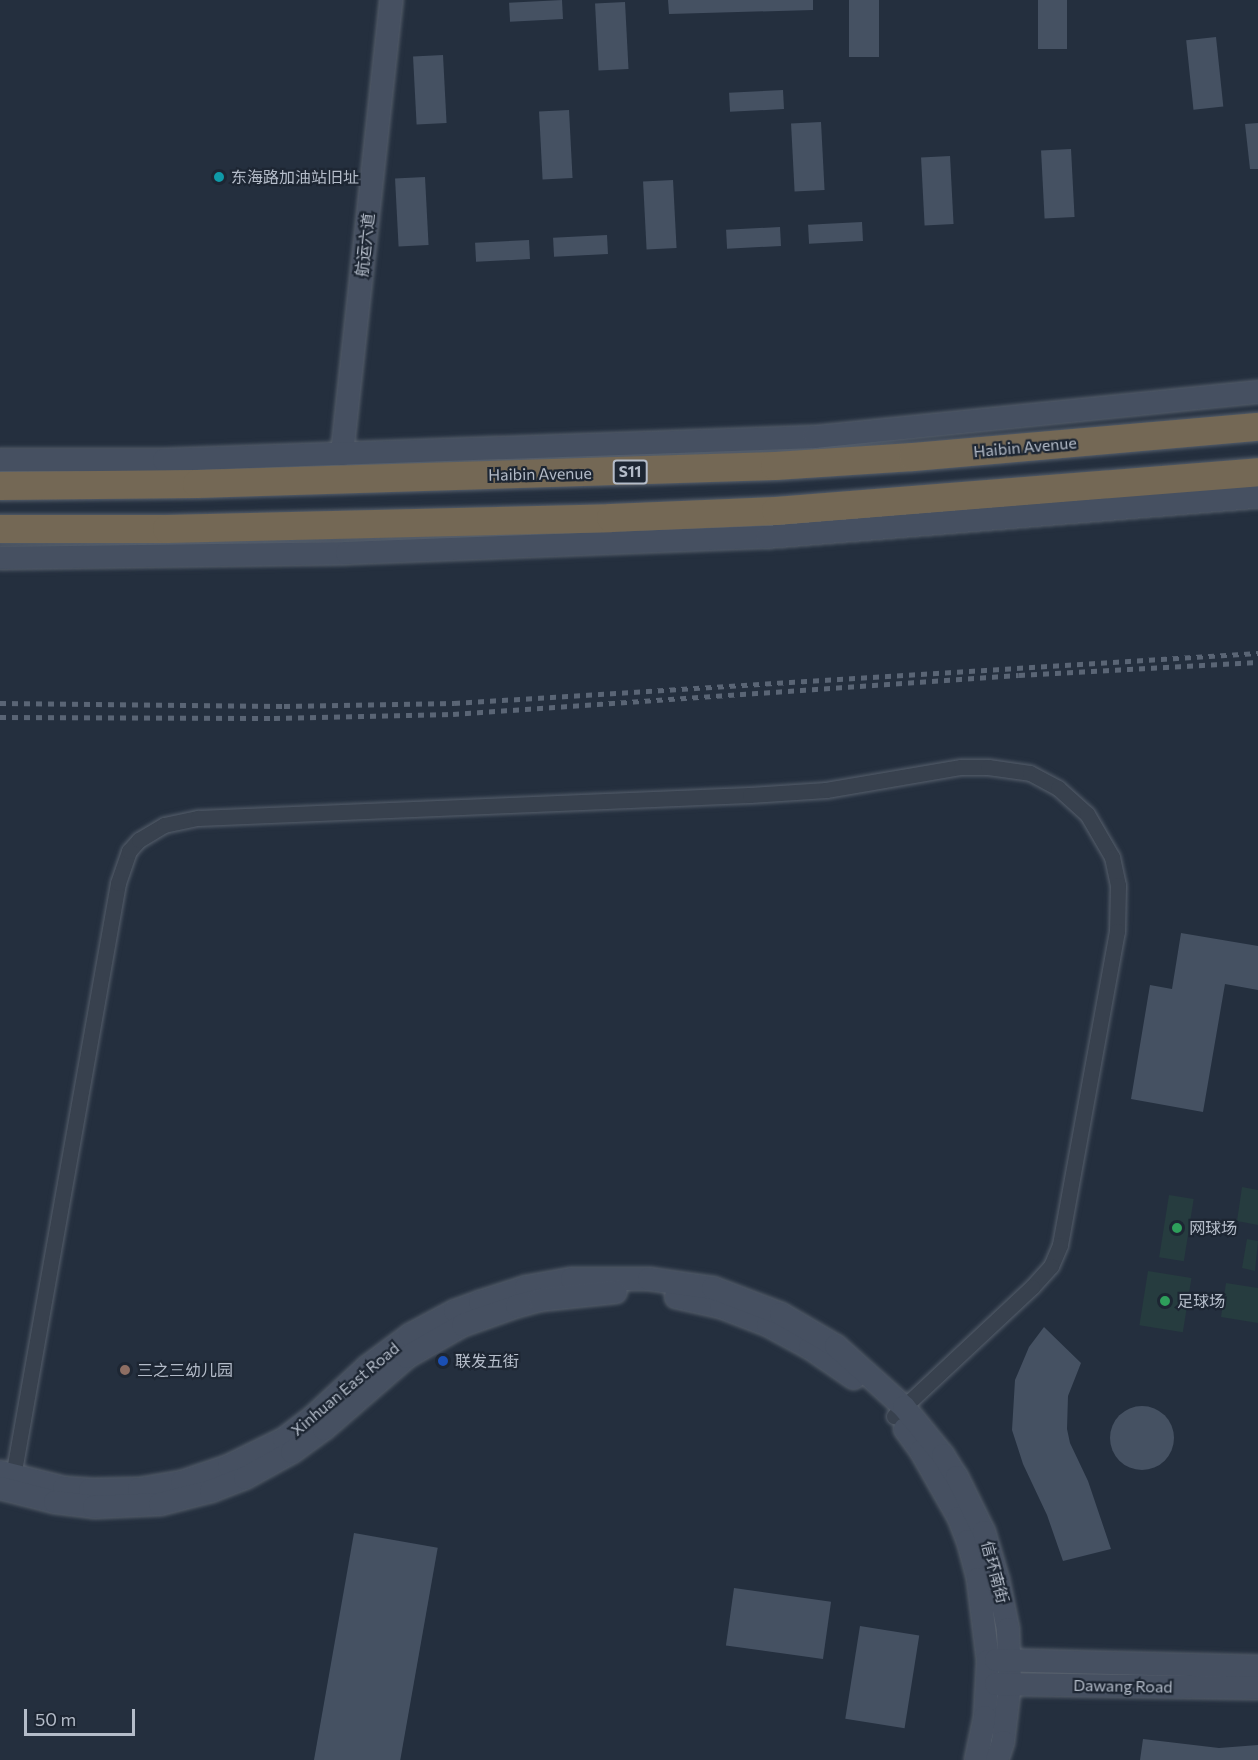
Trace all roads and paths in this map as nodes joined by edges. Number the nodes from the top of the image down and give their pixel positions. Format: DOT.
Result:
graph roads {
  1 [pos="391,0"];
  2 [pos="1258,392"];
  3 [pos="1258,427"];
  4 [pos="342,454"];
  5 [pos="0,460"];
  6 [pos="1258,472"];
  7 [pos="0,486"];
  8 [pos="1258,497"];
  9 [pos="0,529"];
  10 [pos="0,558"];
  11 [pos="899,1412"];
  12 [pos="6,1482"];
  13 [pos="995,1615"];
  14 [pos="1258,1667"];
  15 [pos="1002,1669"];
  16 [pos="1064,1675"];
  17 [pos="1258,1688"];
  18 [pos="976,1760"];
  19 [pos="997,1760"];
  1 -- 4 [label="main road, 航运六道"];
  2 -- 4 [label="main road"];
  3 -- 7 [label="highway, Haibin Avenue / S11"];
  4 -- 5 [label="main road"];
  6 -- 9 [label="highway"];
  8 -- 10 [label="main road"];
  11 -- 12 [label="main road, Xinhuan East Road"];
  11 -- 12 [label="street"];
  11 -- 13 [label="main road, 信环南街"];
  13 -- 15 [label="main road, 信环南街"];
  13 -- 16 [label="main road"];
  14 -- 16 [label="main road, Dawang Road"];
  15 -- 16 [label="main road, Dawang Road"];
  15 -- 18 [label="main road, 信环南街"];
  15 -- 19 [label="main road, 信环南街"];
  16 -- 17 [label="main road, Dawang Road"];
}
